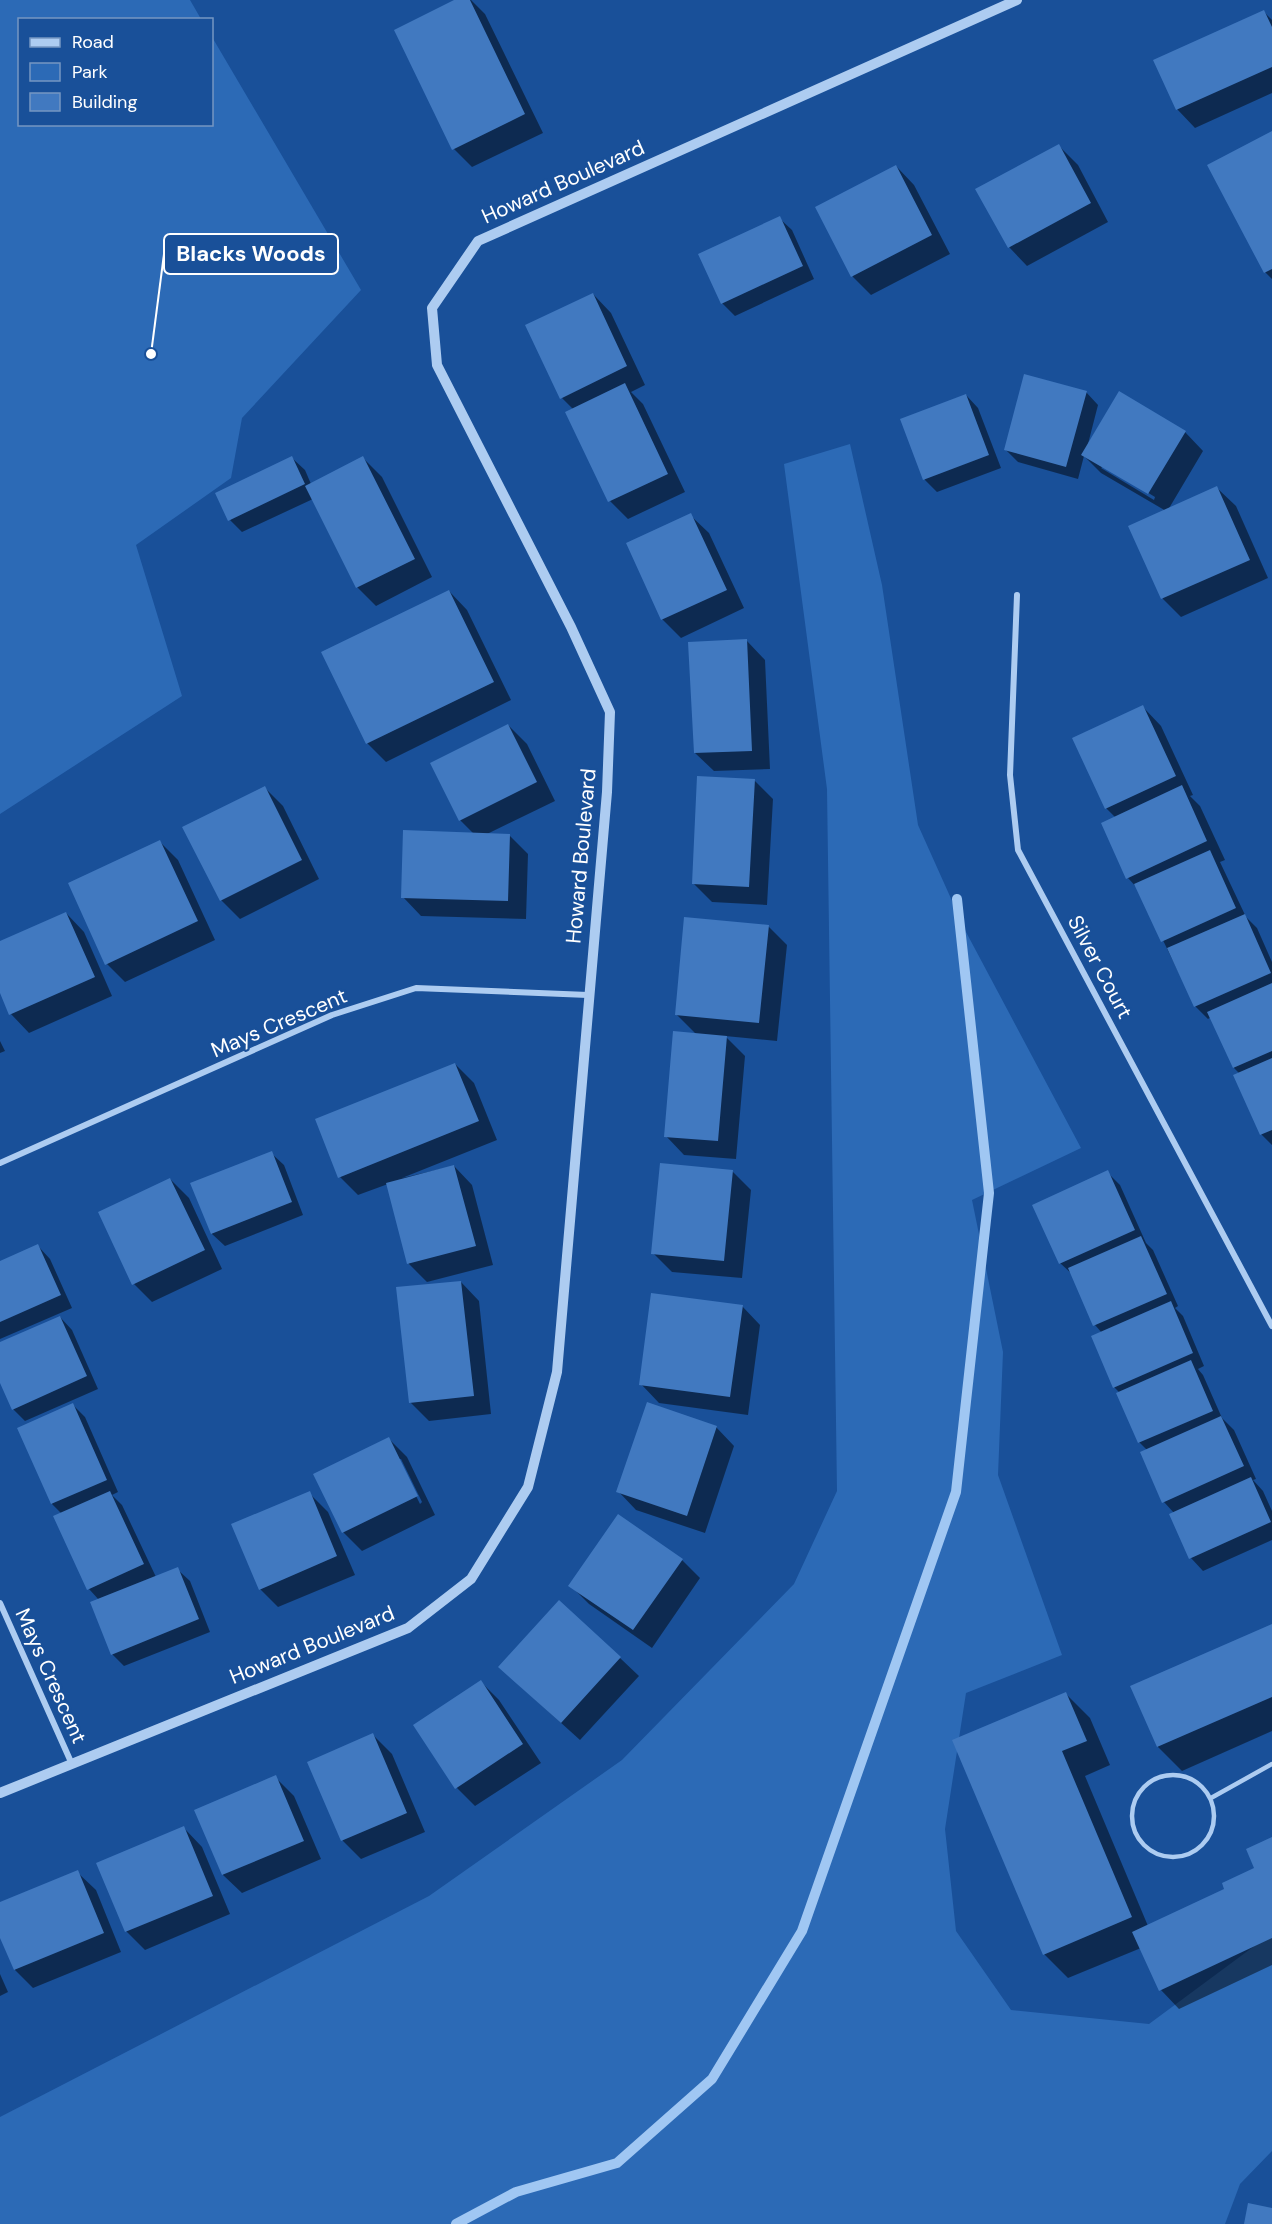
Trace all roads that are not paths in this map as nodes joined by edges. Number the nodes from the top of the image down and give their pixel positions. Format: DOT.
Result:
graph roads {
  1 [pos="1017,0"];
  2 [pos="1017,595"];
  3 [pos="588,995"];
  4 [pos="0,1163"];
  5 [pos="1272,1326"];
  6 [pos="0,1603"];
  7 [pos="71,1762"];
  8 [pos="1272,1764"];
  9 [pos="0,1793"];
  10 [pos="1211,1798"];
  1 -- 3 [label="street, Howard Boulevard"];
  2 -- 5 [label="street, Silver Court"];
  3 -- 4 [label="street, Mays Crescent"];
  3 -- 7 [label="street, Howard Boulevard"];
  6 -- 7 [label="street, Mays Crescent"];
  7 -- 9 [label="street, Howard Boulevard"];
  8 -- 10 [label="lane"];
  10 -- 10 [label="lane"];
}
